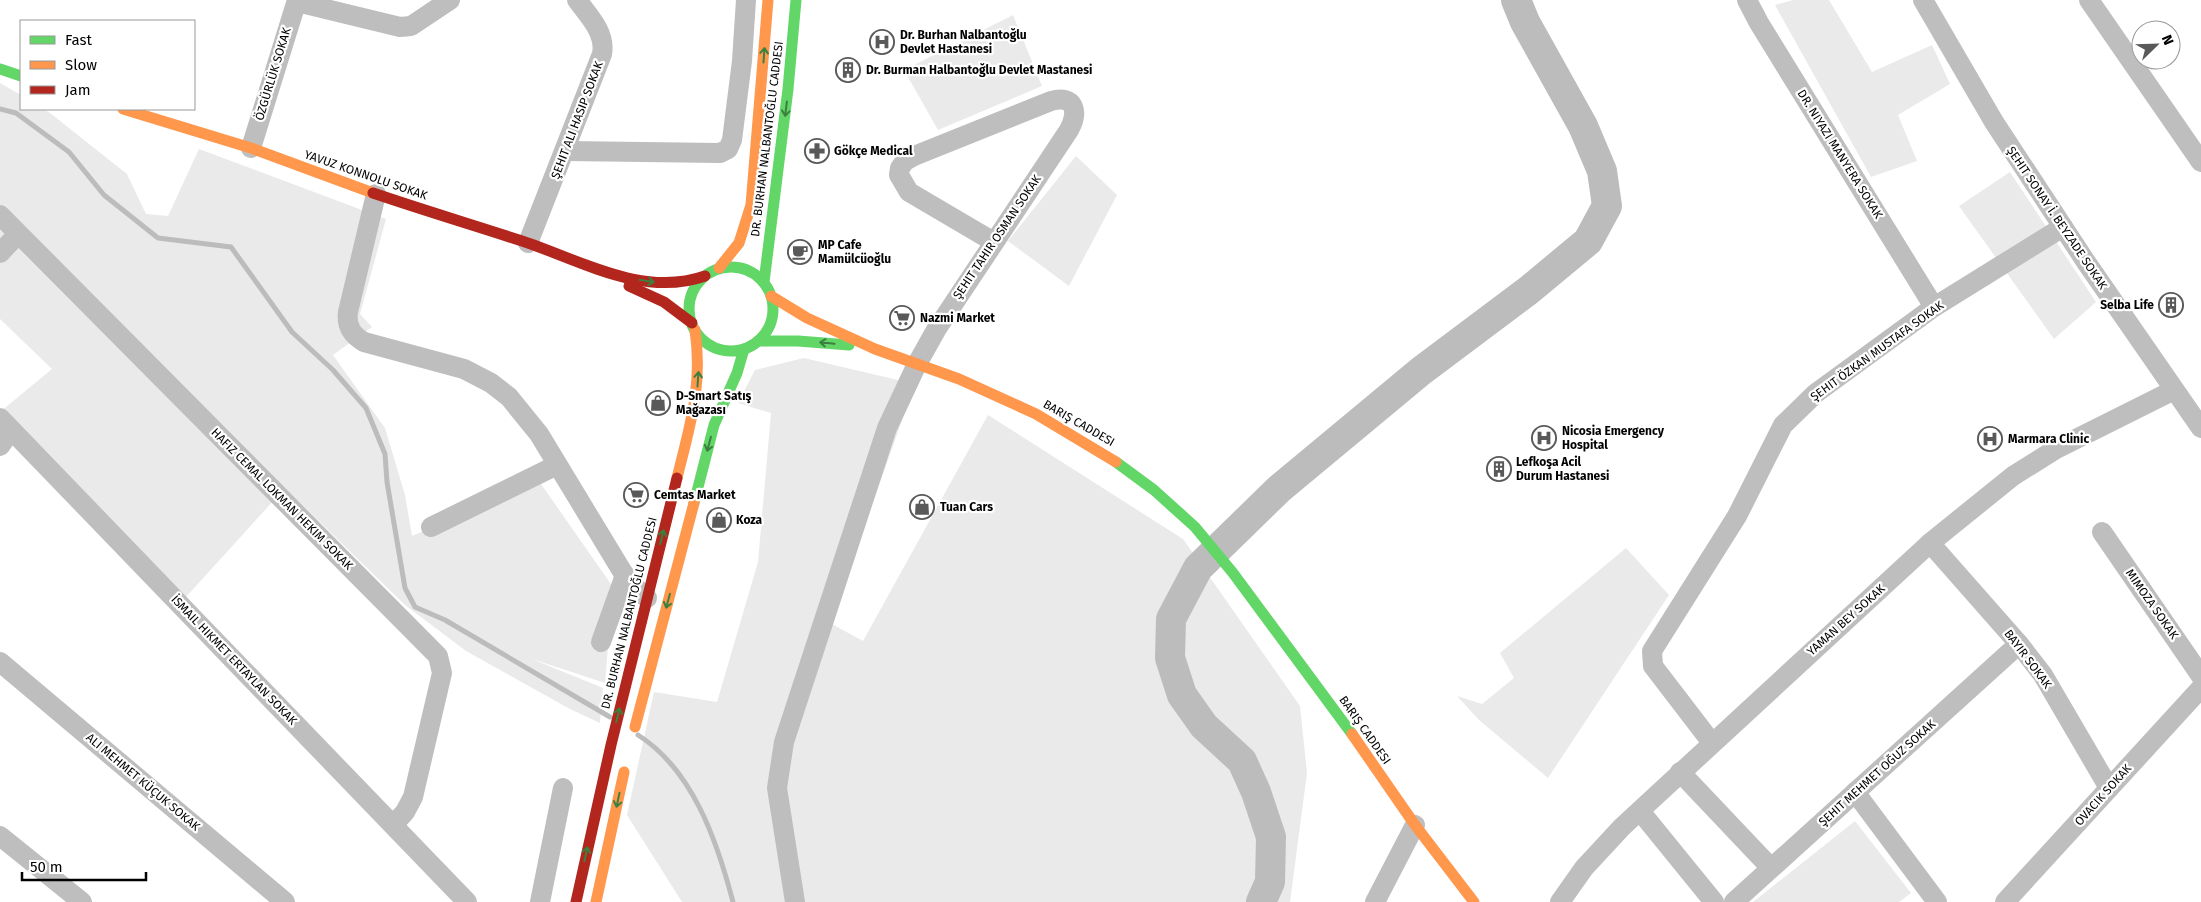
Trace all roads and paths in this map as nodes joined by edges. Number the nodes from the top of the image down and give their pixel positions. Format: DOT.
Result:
graph roads {
  1 [pos="450,0"];
  2 [pos="578,0"];
  3 [pos="746,0"];
  4 [pos="768,0"];
  5 [pos="796,0"];
  6 [pos="1747,0"];
  7 [pos="1923,0"];
  8 [pos="2089,0"];
  9 [pos="297,1"];
  10 [pos="0,68"];
  11 [pos="20,76"];
  12 [pos="126,110"];
  13 [pos="251,148"];
  14 [pos="565,151"];
  15 [pos="2201,162"];
  16 [pos="376,194"];
  17 [pos="0,216"];
  18 [pos="2063,228"];
  19 [pos="18,234"];
  20 [pos="994,242"];
  21 [pos="528,243"];
  22 [pos="0,253"];
  23 [pos="719,268"];
  24 [pos="600,270"];
  25 [pos="704,276"];
  26 [pos="764,282"];
  27 [pos="771,296"];
  28 [pos="1934,307"];
  29 [pos="694,326"];
  30 [pos="758,341"];
  31 [pos="744,349"];
  32 [pos="875,349"];
  33 [pos="917,364"];
  34 [pos="2174,390"];
  35 [pos="2201,428"];
  36 [pos="4,431"];
  37 [pos="557,465"];
  38 [pos="432,527"];
  39 [pos="2102,532"];
  40 [pos="1930,543"];
  41 [pos="625,575"];
  42 [pos="647,598"];
  43 [pos="601,642"];
  44 [pos="2019,644"];
  45 [pos="0,662"];
  46 [pos="2201,676"];
  47 [pos="2201,688"];
  48 [pos="633,735"];
  49 [pos="1712,743"];
  50 [pos="626,762"];
  51 [pos="1680,772"];
  52 [pos="562,788"];
  53 [pos="2109,788"];
  54 [pos="1855,792"];
  55 [pos="1640,811"];
  56 [pos="394,824"];
  57 [pos="1415,825"];
  58 [pos="0,836"];
  59 [pos="1771,868"];
  60 [pos="82,902"];
  61 [pos="285,902"];
  62 [pos="467,902"];
  63 [pos="540,902"];
  64 [pos="576,902"];
  65 [pos="596,902"];
  66 [pos="795,902"];
  67 [pos="1374,902"];
  68 [pos="1474,902"];
  69 [pos="1560,902"];
  70 [pos="1714,902"];
  71 [pos="1734,902"];
  72 [pos="1937,902"];
  73 [pos="2005,902"];
  1 -- 9 [label="street"];
  2 -- 14 [label="street, ŞEHIT ALI HASIP SOKAK"];
  3 -- 14 [label="street"];
  23 -- 4 [label="main road, DR. BURHAN NALBANTOĞLU CADDESI, one-way"];
  5 -- 26 [label="main road, DR. BURHAN NALBANTOĞLU CADDESI, one-way"];
  6 -- 28 [label="street, DR. NIYAZI MANYERA SOKAK"];
  7 -- 18 [label="street, ŞEHIT SONAY İ. BEYZADE SOKAK"];
  8 -- 15 [label="street"];
  9 -- 13 [label="street, ÖZGÜRLÜK SOKAK"];
  10 -- 11 [label="main road"];
  12 -- 13 [label="main road, YAVUZ KONNOLU SOKAK"];
  13 -- 16 [label="main road, YAVUZ KONNOLU SOKAK"];
  14 -- 21 [label="street, ŞEHIT ALI HASIP SOKAK"];
  16 -- 21 [label="main road, YAVUZ KONNOLU SOKAK"];
  16 -- 37 [label="street"];
  17 -- 19 [label="street, HAFIZ CEMAL LOKMAN HEKIM SOKAK"];
  18 -- 28 [label="street, ŞEHIT ÖZKAN MUSTAFA SOKAK"];
  18 -- 34 [label="street, ŞEHIT SONAY İ. BEYZADE SOKAK"];
  19 -- 22 [label="street"];
  19 -- 56 [label="street, HAFIZ CEMAL LOKMAN HEKIM SOKAK"];
  20 -- 20 [label="street, ŞEHIT TAHIR OSMAN SOKAK"];
  20 -- 33 [label="street, ŞEHIT TAHIR OSMAN SOKAK"];
  21 -- 24 [label="main road, YAVUZ KONNOLU SOKAK"];
  23 -- 25 [label="main road"];
  23 -- 26 [label="main road"];
  24 -- 25 [label="main road, YAVUZ KONNOLU SOKAK, one-way"];
  24 -- 29 [label="main road, YAVUZ KONNOLU SOKAK"];
  25 -- 29 [label="main road"];
  26 -- 27 [label="main road"];
  27 -- 30 [label="main road"];
  27 -- 32 [label="main road, BARIŞ CADDESI"];
  28 -- 49 [label="street, ŞEHIT ÖZKAN MUSTAFA SOKAK"];
  29 -- 31 [label="main road"];
  42 -- 29 [label="main road, DR. BURHAN NALBANTOĞLU CADDESI, one-way"];
  30 -- 31 [label="main road"];
  32 -- 30 [label="main road, BARIŞ CADDESI, one-way"];
  31 -- 48 [label="main road, one-way"];
  32 -- 33 [label="main road, BARIŞ CADDESI"];
  33 -- 57 [label="main road, BARIŞ CADDESI"];
  33 -- 66 [label="street, ŞEHIT TAHIR OSMAN SOKAK"];
  34 -- 35 [label="street, ŞEHIT SONAY İ. BEYZADE SOKAK"];
  34 -- 40 [label="street, YAMAN BEY SOKAK"];
  36 -- 56 [label="street, İSMAIL HIKMET ERTAYLAN SOKAK"];
  37 -- 38 [label="street"];
  37 -- 41 [label="street"];
  39 -- 46 [label="street, MIMOZA SOKAK"];
  40 -- 44 [label="street"];
  40 -- 49 [label="street, YAMAN BEY SOKAK"];
  41 -- 42 [label="street"];
  41 -- 43 [label="street"];
  64 -- 42 [label="main road, DR. BURHAN NALBANTOĞLU CADDESI, one-way"];
  44 -- 53 [label="street"];
  44 -- 54 [label="street, ŞEHIT MEHMET OĞUZ SOKAK"];
  45 -- 61 [label="street, ALI MEHMET KÜÇUK SOKAK"];
  47 -- 53 [label="street"];
  49 -- 51 [label="street, YAMAN BEY SOKAK"];
  50 -- 65 [label="main road, one-way"];
  51 -- 55 [label="street, YAMAN BEY SOKAK"];
  51 -- 59 [label="street"];
  52 -- 63 [label="street"];
  53 -- 73 [label="street"];
  54 -- 59 [label="street, ŞEHIT MEHMET OĞUZ SOKAK"];
  54 -- 72 [label="street"];
  55 -- 69 [label="street, YAMAN BEY SOKAK"];
  55 -- 70 [label="street"];
  56 -- 62 [label="street, İSMAIL HIKMET ERTAYLAN SOKAK"];
  57 -- 67 [label="street"];
  57 -- 68 [label="main road, BARIŞ CADDESI"];
  58 -- 60 [label="street"];
  59 -- 71 [label="street, ŞEHIT MEHMET OĞUZ SOKAK"];
}
